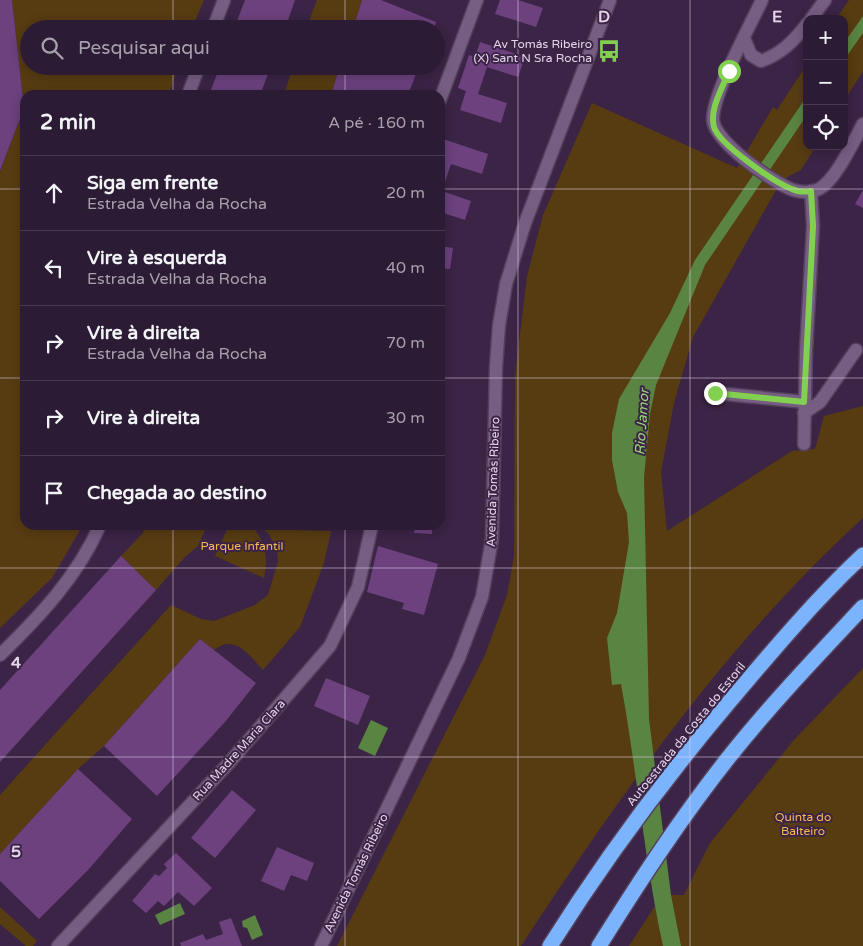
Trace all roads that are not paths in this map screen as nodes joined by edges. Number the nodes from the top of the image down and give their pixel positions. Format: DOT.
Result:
graph roads {
  1 [pos="224,0"];
  2 [pos="477,0"];
  3 [pos="610,0"];
  4 [pos="762,0"];
  5 [pos="825,0"];
  6 [pos="814,15"];
  7 [pos="216,20"];
  8 [pos="803,29"];
  9 [pos="744,38"];
  10 [pos="196,75"];
  11 [pos="190,90"];
  12 [pos="444,90"];
  13 [pos="863,124"];
  14 [pos="811,191"];
  15 [pos="856,350"];
  16 [pos="715,393"];
  17 [pos="804,408"];
  18 [pos="804,444"];
  19 [pos="97,530"];
  20 [pos="371,530"];
  21 [pos="863,555"];
  22 [pos="863,607"];
  23 [pos="0,655"];
  24 [pos="58,946"];
  25 [pos="321,946"];
  26 [pos="550,946"];
  27 [pos="599,946"];
  1 -- 7 [label="street"];
  2 -- 12 [label="street"];
  3 -- 25 [label="street, Avenida Tomás Ribeiro"];
  4 -- 9 [label="street"];
  5 -- 6 [label="street"];
  8 -- 9 [label="street"];
  9 -- 14 [label="street"];
  10 -- 11 [label="street"];
  13 -- 14 [label="street"];
  14 -- 17 [label="street"];
  15 -- 17 [label="street"];
  16 -- 17 [label="street"];
  17 -- 18 [label="street"];
  19 -- 23 [label="street"];
  20 -- 24 [label="street, Rua Madre Maria Clara"];
  21 -- 26 [label="highway, Autoestrada da Costa do Estoril"];
  22 -- 27 [label="highway"];
}
